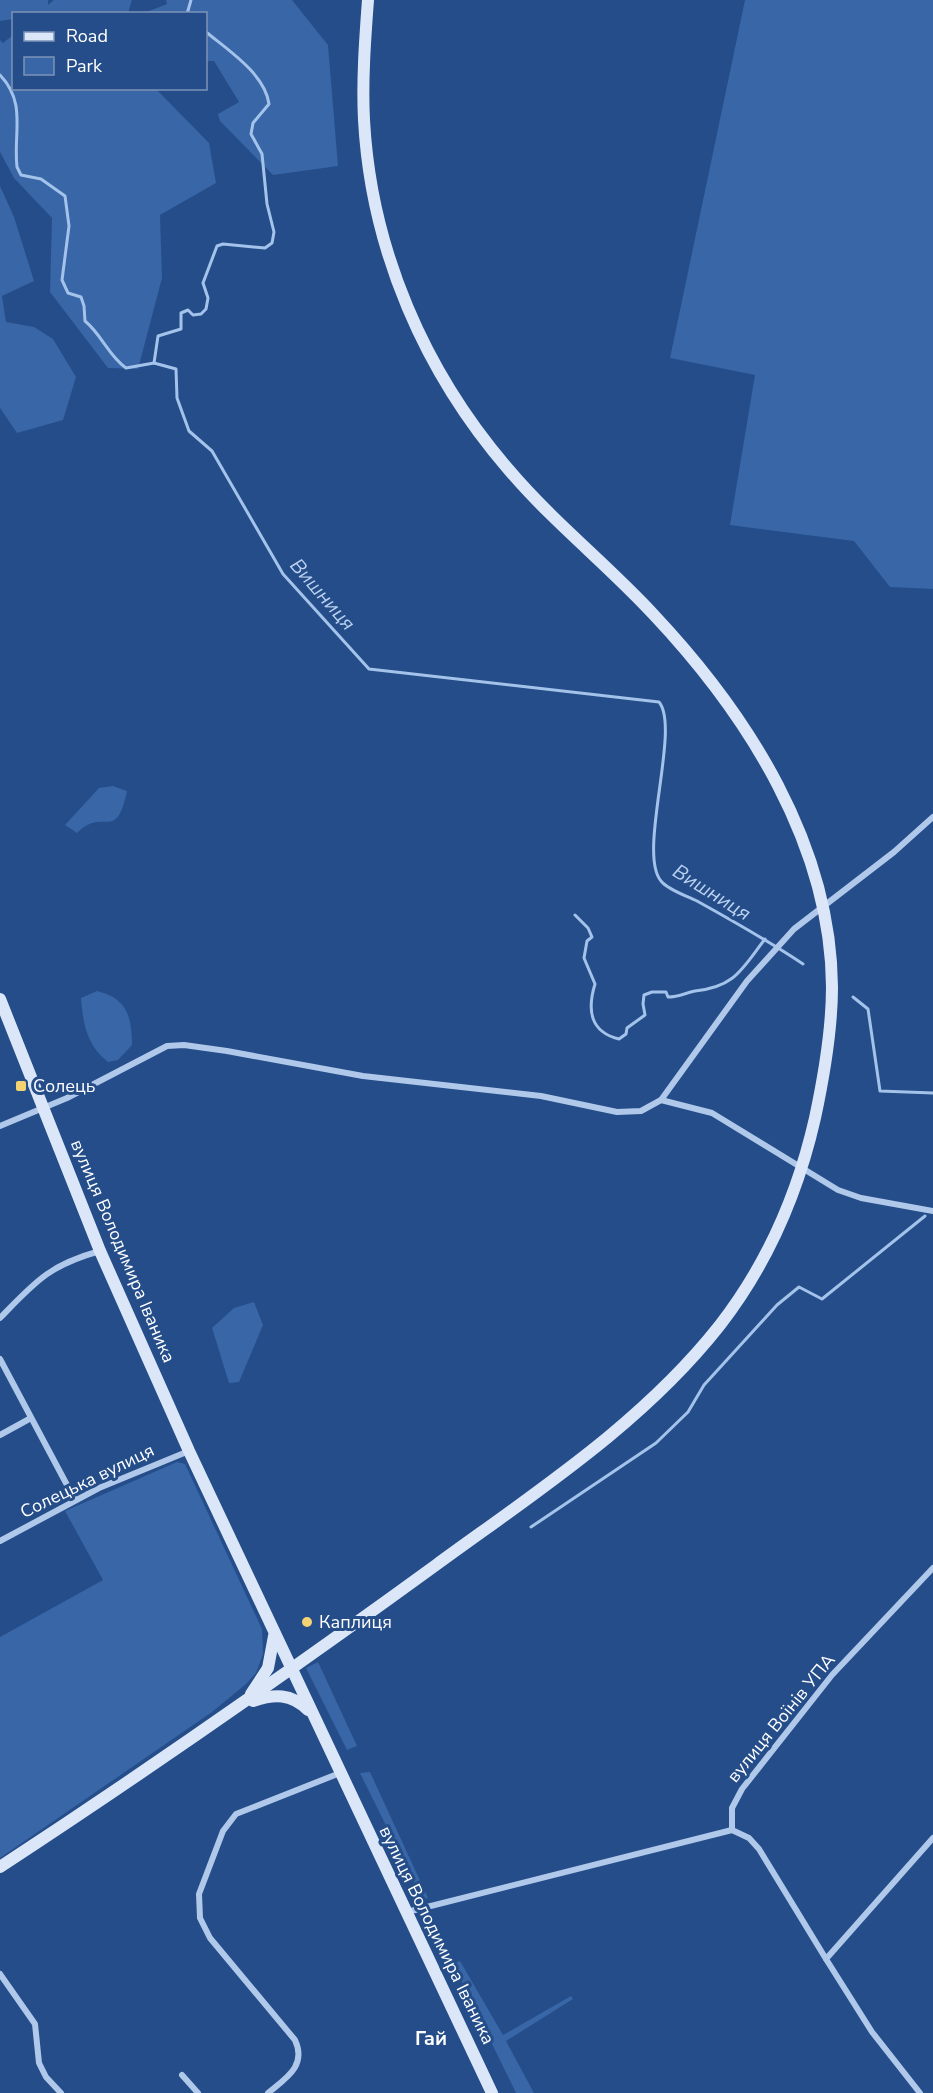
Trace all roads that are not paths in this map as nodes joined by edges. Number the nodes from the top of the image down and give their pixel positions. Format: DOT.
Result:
graph roads {
  1 [pos="368,0"];
  2 [pos="933,817"];
  3 [pos="822,906"];
  4 [pos="0,999"];
  5 [pos="662,1100"];
  6 [pos="43,1107"];
  7 [pos="0,1126"];
  8 [pos="802,1169"];
  9 [pos="933,1211"];
  10 [pos="100,1251"];
  11 [pos="0,1318"];
  12 [pos="0,1359"];
  13 [pos="31,1418"];
  14 [pos="0,1435"];
  15 [pos="189,1451"];
  16 [pos="75,1500"];
  17 [pos="0,1541"];
  18 [pos="933,1568"];
  19 [pos="274,1634"];
  20 [pos="291,1671"];
  21 [pos="240,1706"];
  22 [pos="312,1713"];
  23 [pos="340,1773"];
  24 [pos="732,1830"];
  25 [pos="933,1838"];
  26 [pos="0,1867"];
  27 [pos="405,1912"];
  28 [pos="826,1959"];
  29 [pos="0,1974"];
  30 [pos="182,2075"];
  31 [pos="61,2093"];
  32 [pos="198,2093"];
  33 [pos="268,2093"];
  34 [pos="492,2093"];
  35 [pos="920,2093"];
  1 -- 3 [label="main road"];
  2 -- 3 [label="street"];
  3 -- 5 [label="street"];
  3 -- 8 [label="main road"];
  4 -- 6 [label="main road, вулиця Володимира Іваника"];
  5 -- 6 [label="street"];
  5 -- 8 [label="street"];
  6 -- 7 [label="street"];
  6 -- 10 [label="main road, вулиця Володимира Іваника"];
  8 -- 9 [label="street"];
  8 -- 20 [label="main road"];
  10 -- 11 [label="street"];
  10 -- 15 [label="main road, вулиця Володимира Іваника"];
  12 -- 13 [label="street"];
  13 -- 14 [label="street"];
  13 -- 16 [label="street"];
  15 -- 16 [label="street, Солецька вулиця"];
  15 -- 19 [label="main road, вулиця Володимира Іваника"];
  16 -- 17 [label="street, Солецька вулиця"];
  18 -- 24 [label="street, вулиця Воїнів УПА"];
  19 -- 20 [label="main road, вулиця Володимира Іваника"];
  19 -- 21 [label="main road"];
  20 -- 21 [label="main road"];
  20 -- 22 [label="main road, вулиця Володимира Іваника"];
  21 -- 22 [label="main road"];
  21 -- 26 [label="main road"];
  22 -- 23 [label="main road, вулиця Володимира Іваника"];
  23 -- 27 [label="main road, вулиця Володимира Іваника"];
  23 -- 33 [label="street"];
  24 -- 27 [label="street"];
  24 -- 28 [label="street"];
  25 -- 28 [label="street"];
  27 -- 34 [label="main road, вулиця Володимира Іваника"];
  28 -- 35 [label="street"];
  29 -- 31 [label="street"];
  30 -- 32 [label="street"];
}
